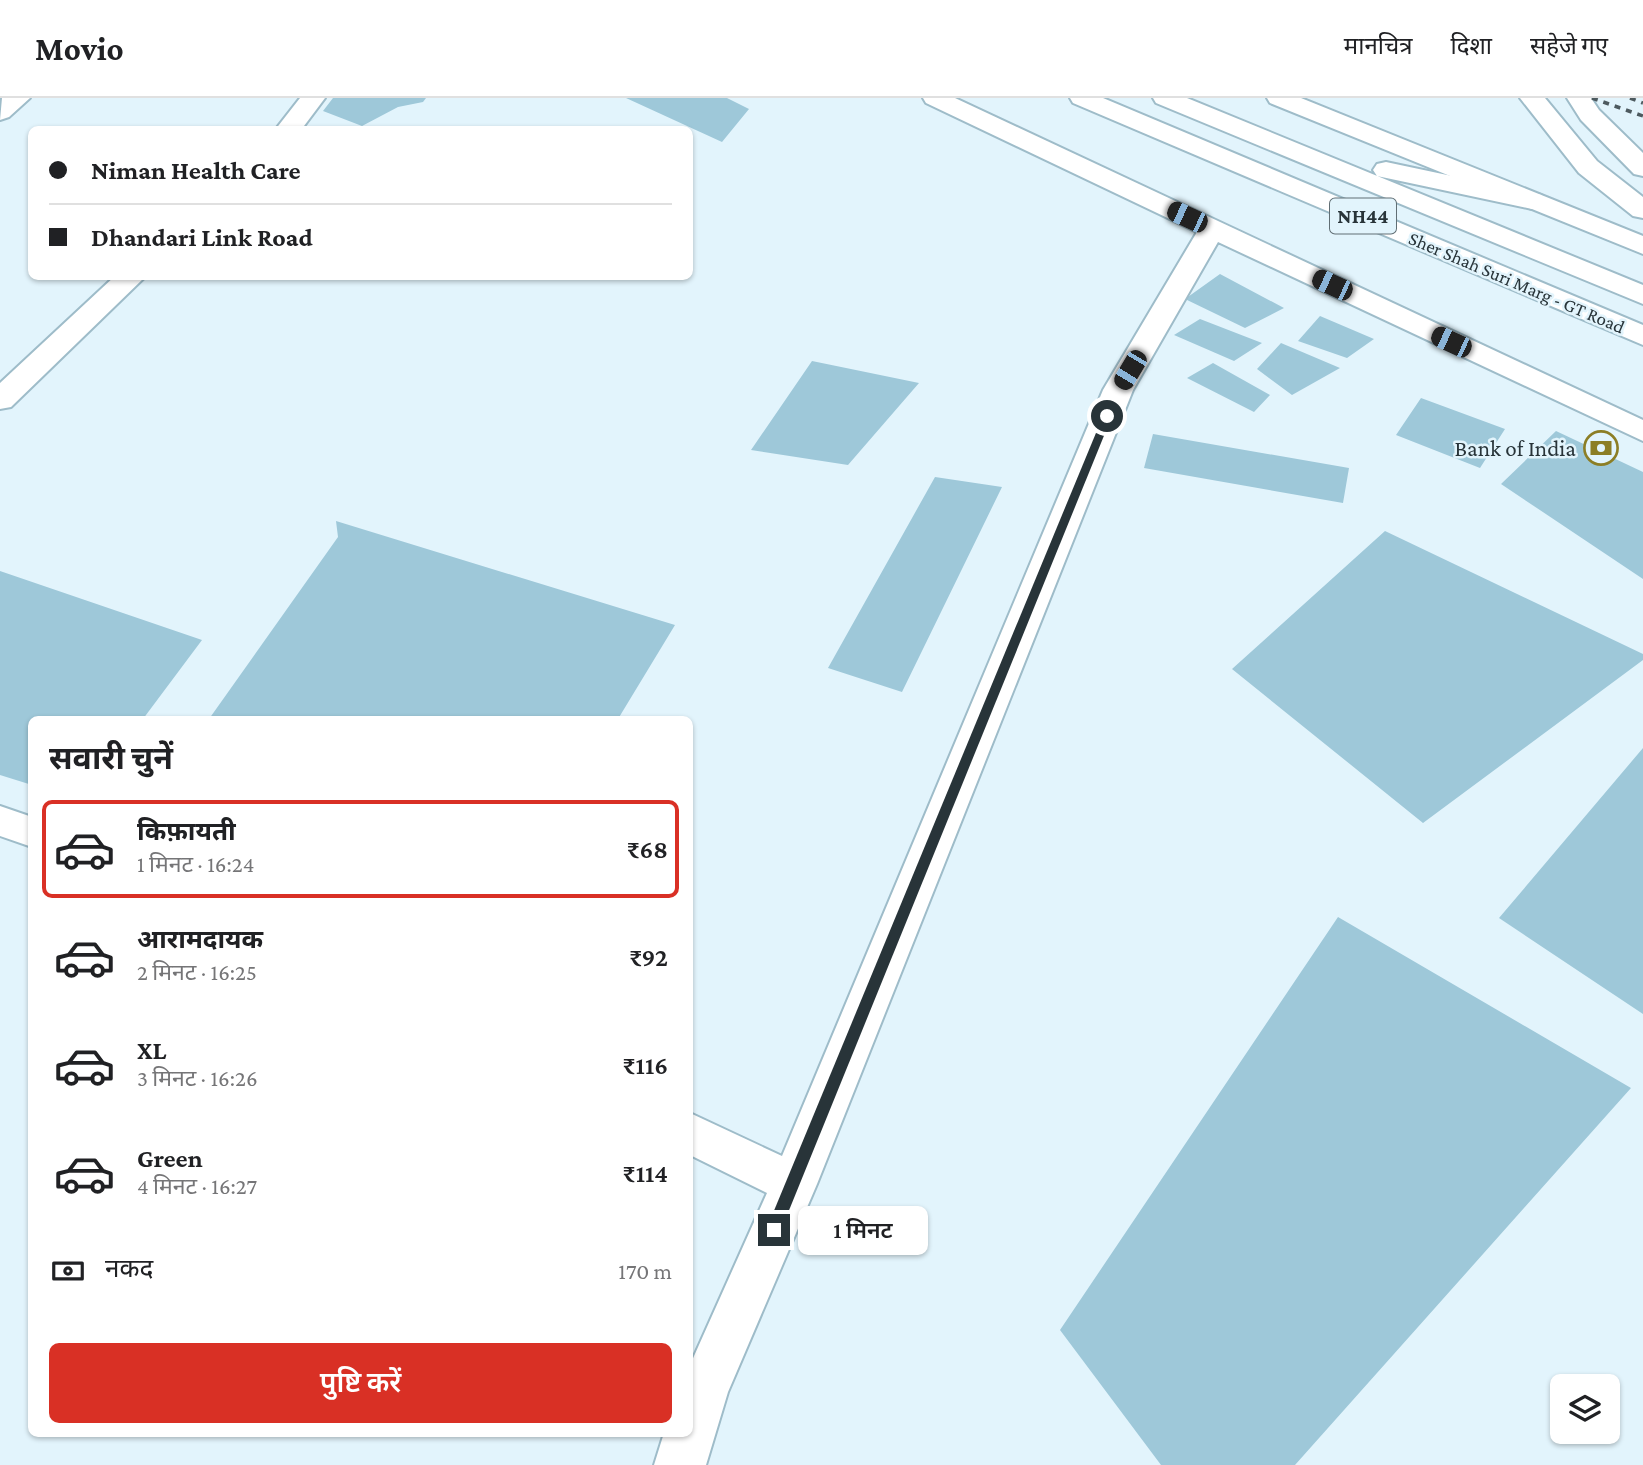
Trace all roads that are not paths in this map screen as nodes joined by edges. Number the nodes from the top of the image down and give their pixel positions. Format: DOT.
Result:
graph roads {
  1 [pos="18,98"];
  2 [pos="313,98"];
  3 [pos="935,98"];
  4 [pos="1082,98"];
  5 [pos="1165,98"];
  6 [pos="1279,98"];
  7 [pos="1532,98"];
  8 [pos="1579,98"];
  9 [pos="0,112"];
  10 [pos="290,126"];
  11 [pos="1295,150"];
  12 [pos="1643,167"];
  13 [pos="1532,201"];
  14 [pos="1643,210"];
  15 [pos="1212,229"];
  16 [pos="1643,246"];
  17 [pos="128,280"];
  18 [pos="1643,295"];
  19 [pos="1643,336"];
  20 [pos="0,400"];
  21 [pos="1643,432"];
  22 [pos="0,821"];
  23 [pos="28,831"];
  24 [pos="693,1134"];
  25 [pos="794,1184"];
  26 [pos="693,1424"];
  27 [pos="689,1437"];
  28 [pos="680,1465"];
  1 -- 9 [label="main road"];
  2 -- 10 [label="main road"];
  3 -- 15 [label="main road"];
  4 -- 19 [label="main road, Sher Shah Suri Marg - GT Road / NH44"];
  5 -- 11 [label="main road, NH44"];
  6 -- 13 [label="main road"];
  7 -- 14 [label="main road"];
  8 -- 12 [label="main road"];
  11 -- 13 [label="main road"];
  11 -- 18 [label="main road, Sher Shah Suri Marg - GT Road / NH44"];
  13 -- 16 [label="main road"];
  15 -- 21 [label="main road"];
  15 -- 25 [label="main road"];
  17 -- 20 [label="main road"];
  22 -- 23 [label="main road"];
  24 -- 25 [label="main road"];
  25 -- 26 [label="main road"];
  27 -- 28 [label="main road"];
}
